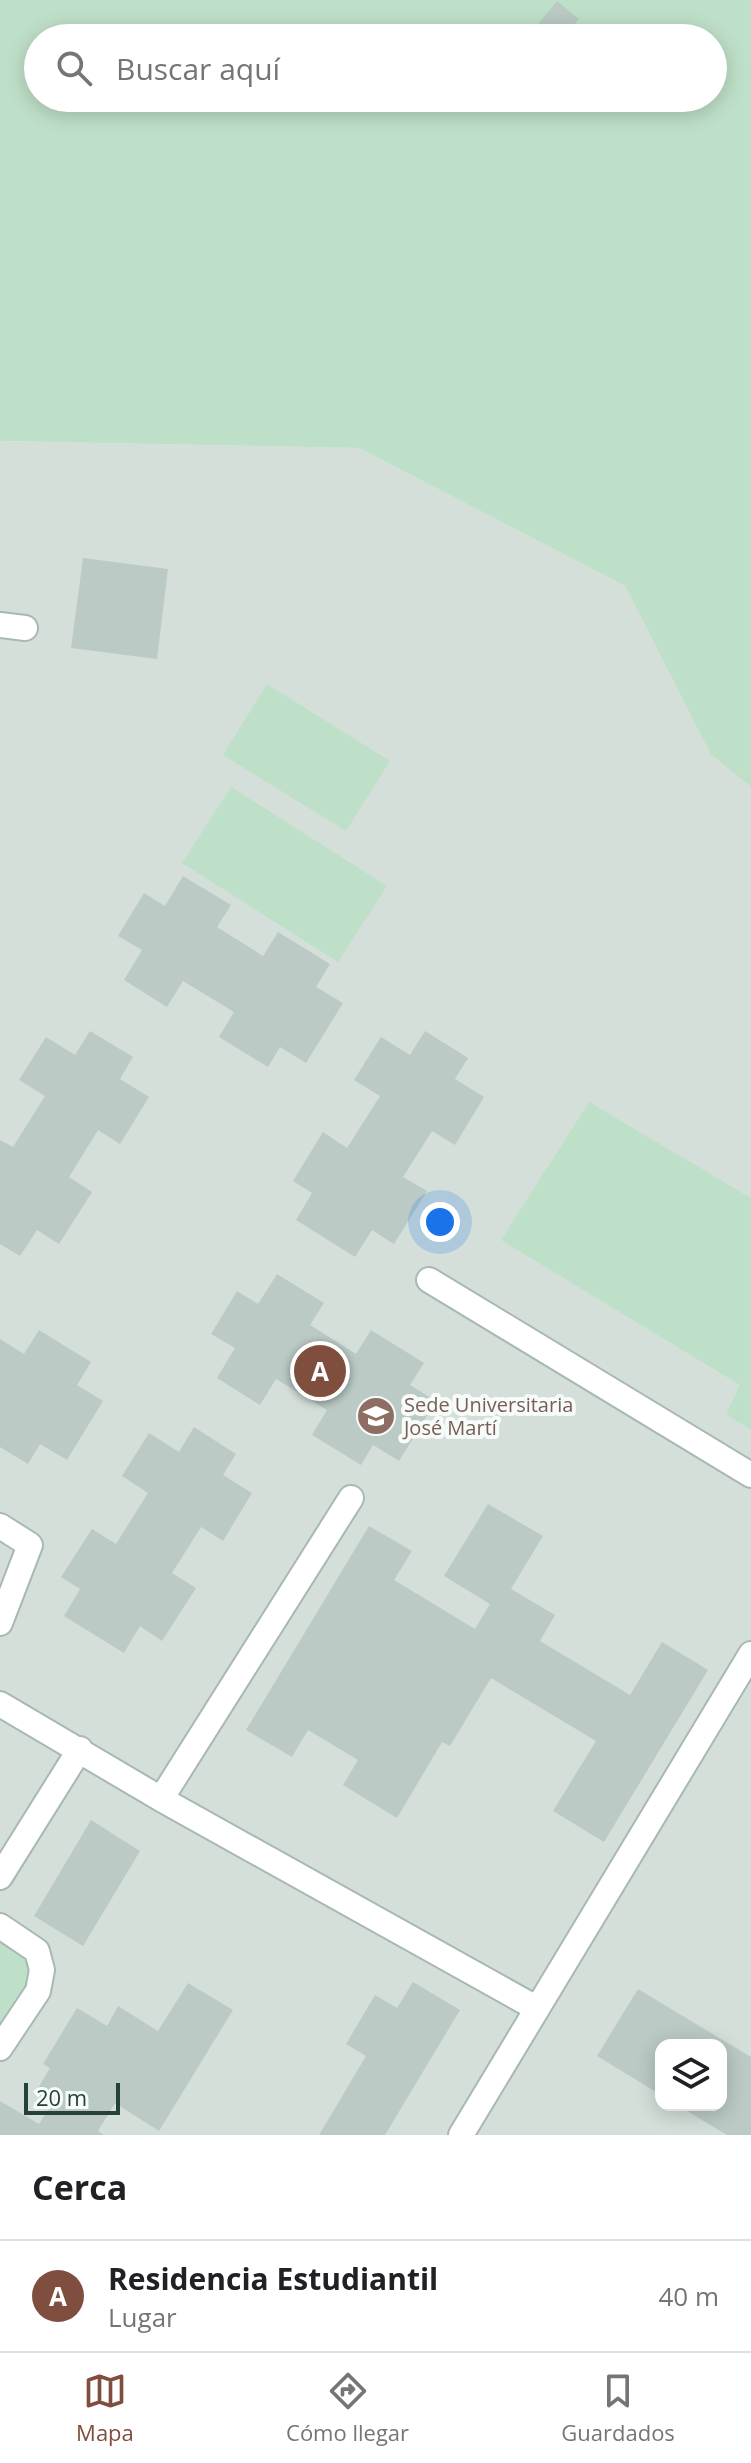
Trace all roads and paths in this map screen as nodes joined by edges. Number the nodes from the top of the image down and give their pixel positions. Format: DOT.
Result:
graph roads {
  1 [pos="0,625"];
  2 [pos="25,628"];
  3 [pos="429,1280"];
  4 [pos="751,1475"];
  5 [pos="351,1498"];
  6 [pos="0,1526"];
  7 [pos="0,1623"];
  8 [pos="751,1654"];
  9 [pos="0,1704"];
  10 [pos="80,1749"];
  11 [pos="161,1799"];
  12 [pos="0,1877"];
  13 [pos="0,1926"];
  14 [pos="536,2008"];
  15 [pos="0,2048"];
  16 [pos="461,2135"];
  1 -- 2 [label="lane"];
  3 -- 4 [label="lane"];
  5 -- 11 [label="lane"];
  6 -- 7 [label="lane"];
  8 -- 14 [label="lane"];
  9 -- 10 [label="lane"];
  10 -- 11 [label="lane"];
  10 -- 12 [label="lane"];
  11 -- 14 [label="lane"];
  13 -- 15 [label="lane"];
  14 -- 16 [label="lane"];
}
